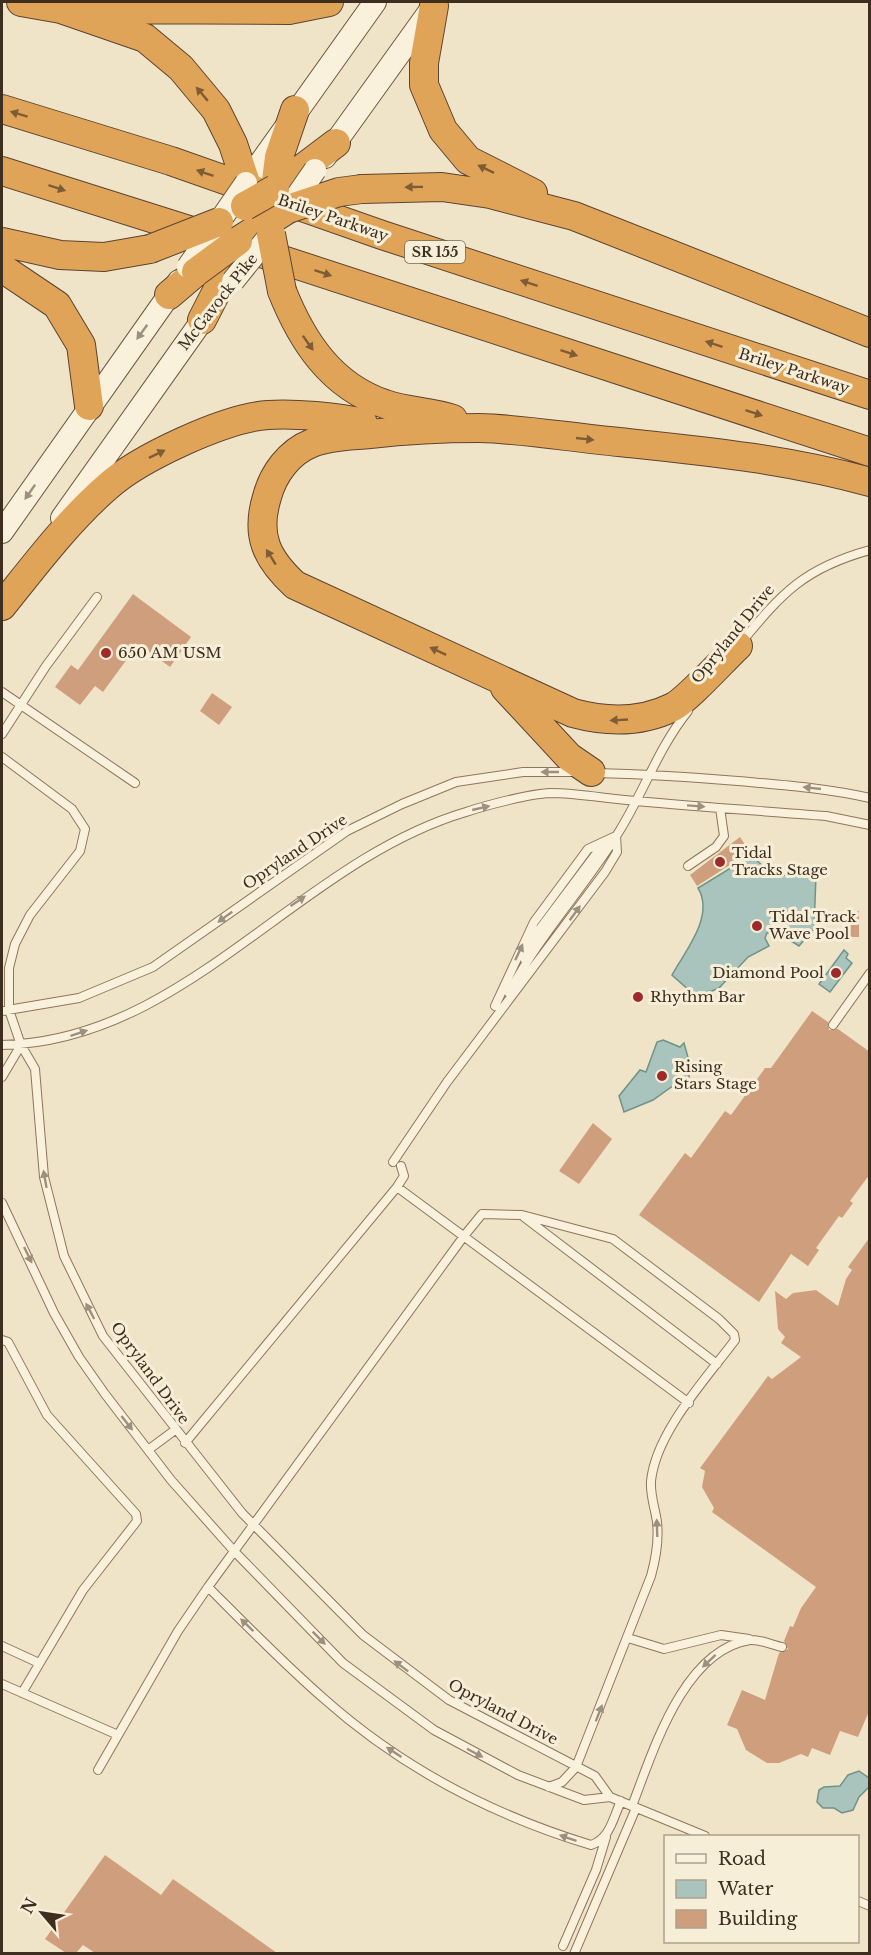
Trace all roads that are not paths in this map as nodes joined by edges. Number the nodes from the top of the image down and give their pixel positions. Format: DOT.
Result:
graph roads {
  1 [pos="21,2"];
  2 [pos="329,2"];
  3 [pos="375,2"];
  4 [pos="436,4"];
  5 [pos="61,9"];
  6 [pos="2,108"];
  7 [pos="295,110"];
  8 [pos="336,143"];
  9 [pos="273,155"];
  10 [pos="2,171"];
  11 [pos="245,194"];
  12 [pos="277,213"];
  13 [pos="574,216"];
  14 [pos="229,232"];
  15 [pos="2,242"];
  16 [pos="2,268"];
  17 [pos="228,280"];
  18 [pos="169,295"];
  19 [pos="202,320"];
  20 [pos="870,333"];
  21 [pos="870,395"];
  22 [pos="89,406"];
  23 [pos="481,428"];
  24 [pos="391,431"];
  25 [pos="870,452"];
  26 [pos="870,482"];
  27 [pos="2,532"];
  28 [pos="870,550"];
  29 [pos="97,597"];
  30 [pos="2,606"];
  31 [pos="738,646"];
  32 [pos="493,676"];
  33 [pos="2,692"];
  34 [pos="21,705"];
  35 [pos="2,734"];
  36 [pos="2,757"];
  37 [pos="591,772"];
  38 [pos="650,774"];
  39 [pos="135,783"];
  40 [pos="870,798"];
  41 [pos="637,801"];
  42 [pos="720,808"];
  43 [pos="870,825"];
  44 [pos="616,836"];
  45 [pos="606,840"];
  46 [pos="688,866"];
  47 [pos="870,973"];
  48 [pos="515,982"];
  49 [pos="498,1008"];
  50 [pos="5,1011"];
  51 [pos="832,1025"];
  52 [pos="2,1045"];
  53 [pos="21,1045"];
  54 [pos="2,1077"];
  55 [pos="397,1187"];
  56 [pos="2,1203"];
  57 [pos="522,1215"];
  58 [pos="464,1236"];
  59 [pos="2,1340"];
  60 [pos="717,1364"];
  61 [pos="689,1403"];
  62 [pos="175,1430"];
  63 [pos="185,1443"];
  64 [pos="148,1450"];
  65 [pos="253,1525"];
  66 [pos="234,1551"];
  67 [pos="208,1587"];
  68 [pos="628,1638"];
  69 [pos="753,1640"];
  70 [pos="2,1646"];
  71 [pos="782,1647"];
  72 [pos="39,1663"];
  73 [pos="2,1683"];
  74 [pos="22,1693"];
  75 [pos="118,1735"];
  76 [pos="576,1767"];
  77 [pos="98,1770"];
  78 [pos="549,1786"];
  79 [pos="610,1797"];
  80 [pos="621,1801"];
  81 [pos="634,1807"];
  82 [pos="607,1834"];
  83 [pos="703,1835"];
  84 [pos="563,1946"];
  85 [pos="574,1953"];
  1 -- 5 [label="highway"];
  2 -- 5 [label="highway"];
  3 -- 7 [label="street"];
  4 -- 8 [label="street"];
  13 -- 4 [label="highway, one-way"];
  11 -- 5 [label="highway, one-way"];
  21 -- 6 [label="highway, Briley Parkway / SR 155, one-way"];
  7 -- 9 [label="highway"];
  8 -- 12 [label="highway"];
  9 -- 11 [label="street"];
  9 -- 12 [label="highway"];
  10 -- 25 [label="highway, one-way"];
  11 -- 12 [label="highway, bridge"];
  11 -- 14 [label="highway, bridge"];
  13 -- 12 [label="highway, one-way, bridge"];
  12 -- 14 [label="highway"];
  12 -- 17 [label="street, McGavock Pike, bridge"];
  12 -- 23 [label="highway, one-way, bridge"];
  13 -- 20 [label="highway"];
  14 -- 15 [label="highway, bridge"];
  14 -- 17 [label="highway"];
  14 -- 18 [label="highway, bridge"];
  16 -- 22 [label="highway"];
  17 -- 19 [label="highway"];
  18 -- 22 [label="street, one-way"];
  19 -- 30 [label="street, McGavock Pike"];
  22 -- 27 [label="street, one-way"];
  23 -- 24 [label="highway"];
  23 -- 26 [label="highway, one-way"];
  30 -- 24 [label="highway, one-way"];
  32 -- 24 [label="highway, one-way"];
  28 -- 31 [label="lane, Opryland Drive"];
  29 -- 34 [label="lane"];
  31 -- 32 [label="highway, one-way"];
  31 -- 38 [label="lane, Opryland Drive"];
  32 -- 37 [label="highway"];
  33 -- 34 [label="lane"];
  34 -- 35 [label="lane"];
  34 -- 39 [label="lane"];
  36 -- 50 [label="lane, Opryland Drive"];
  37 -- 38 [label="lane, Opryland Drive"];
  37 -- 50 [label="lane, Opryland Drive, one-way"];
  40 -- 38 [label="lane, Opryland Drive, one-way"];
  38 -- 41 [label="lane, Opryland Drive"];
  41 -- 42 [label="lane, one-way"];
  41 -- 44 [label="lane, Opryland Drive"];
  53 -- 41 [label="lane, one-way"];
  42 -- 43 [label="lane"];
  42 -- 46 [label="lane"];
  44 -- 45 [label="lane"];
  44 -- 48 [label="lane"];
  49 -- 44 [label="lane, one-way"];
  45 -- 48 [label="lane"];
  49 -- 45 [label="lane, one-way"];
  47 -- 51 [label="lane"];
  48 -- 49 [label="lane"];
  49 -- 55 [label="lane"];
  50 -- 53 [label="lane, Opryland Drive"];
  52 -- 53 [label="lane"];
  53 -- 54 [label="lane"];
  62 -- 53 [label="lane, Opryland Drive, one-way"];
  55 -- 58 [label="lane"];
  55 -- 63 [label="lane"];
  56 -- 64 [label="lane, one-way"];
  57 -- 58 [label="lane"];
  57 -- 60 [label="lane"];
  57 -- 60 [label="lane"];
  58 -- 61 [label="lane"];
  58 -- 65 [label="lane"];
  59 -- 72 [label="lane"];
  60 -- 61 [label="lane"];
  68 -- 61 [label="lane, one-way"];
  62 -- 63 [label="lane, Opryland Drive"];
  62 -- 64 [label="lane"];
  63 -- 65 [label="lane, Opryland Drive"];
  64 -- 66 [label="lane"];
  65 -- 66 [label="lane"];
  76 -- 65 [label="lane, Opryland Drive, one-way"];
  66 -- 67 [label="lane"];
  66 -- 78 [label="lane, one-way"];
  67 -- 75 [label="lane"];
  82 -- 67 [label="lane, one-way"];
  68 -- 69 [label="lane"];
  76 -- 68 [label="lane, one-way"];
  69 -- 71 [label="lane"];
  69 -- 81 [label="lane, one-way"];
  70 -- 72 [label="lane"];
  72 -- 74 [label="lane"];
  73 -- 74 [label="lane"];
  74 -- 75 [label="lane"];
  75 -- 77 [label="lane"];
  76 -- 78 [label="lane"];
  76 -- 79 [label="lane, Opryland Drive"];
  78 -- 79 [label="lane"];
  79 -- 80 [label="lane"];
  80 -- 81 [label="lane"];
  80 -- 82 [label="lane"];
  81 -- 83 [label="lane"];
  81 -- 85 [label="lane"];
  82 -- 84 [label="lane"];
}
